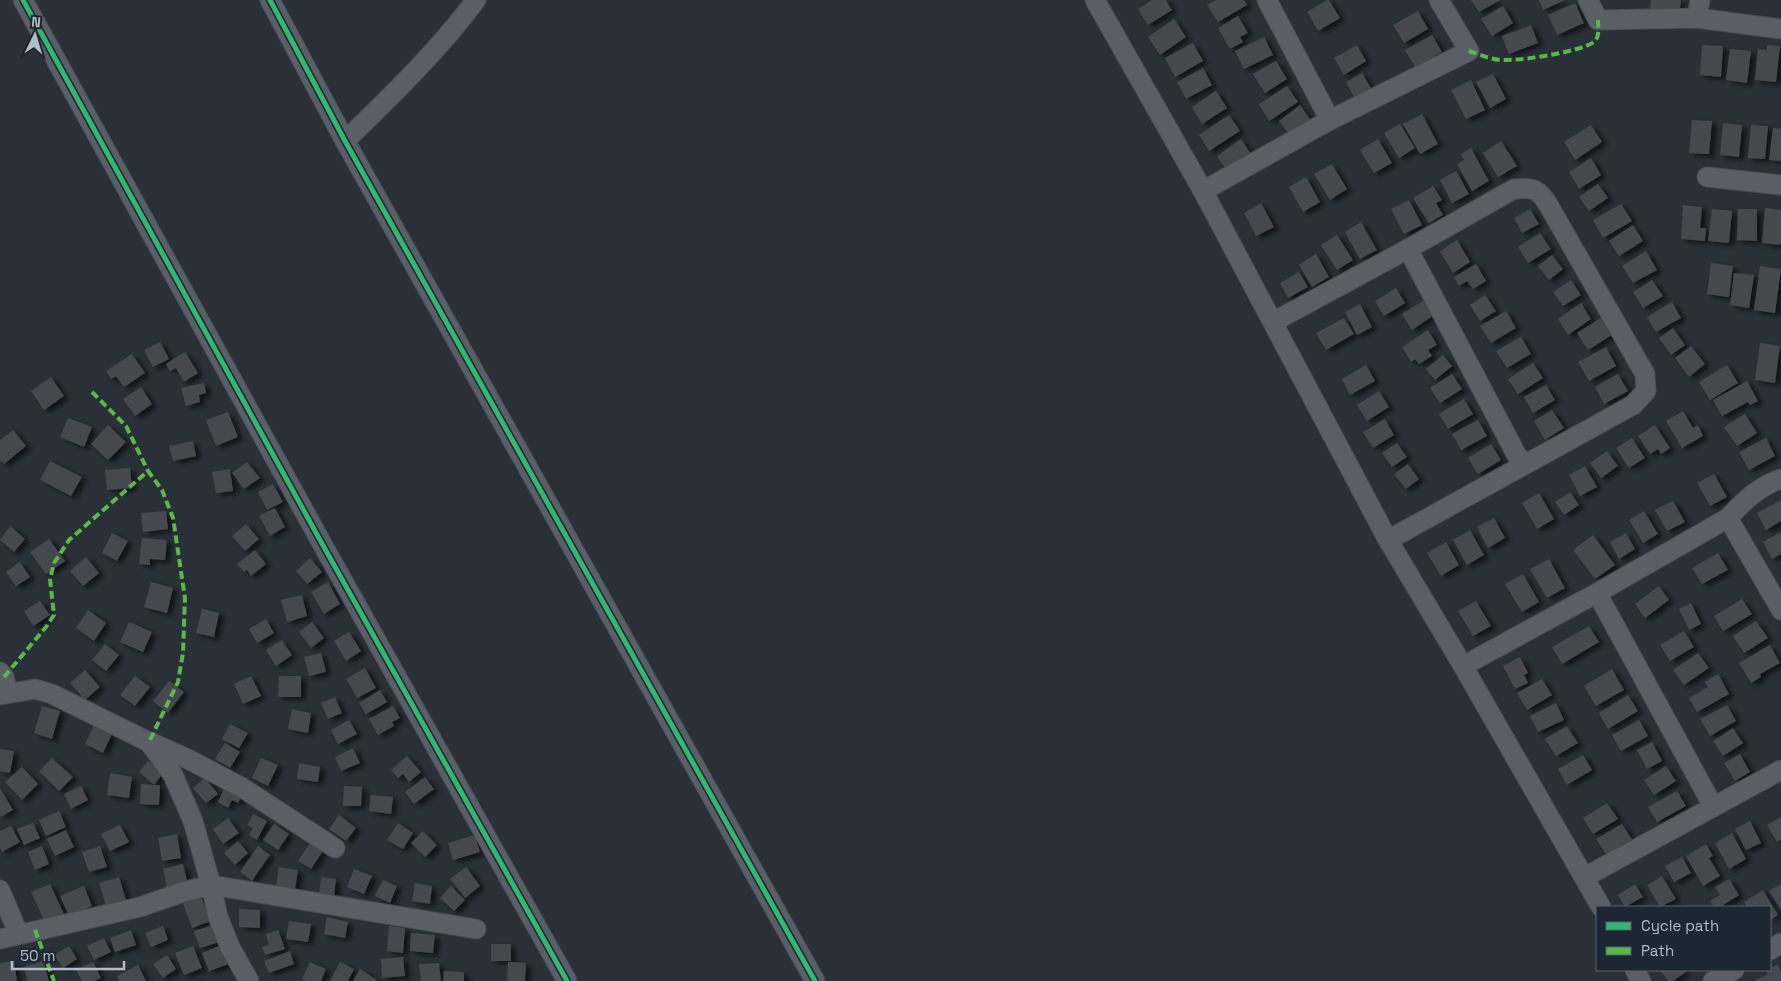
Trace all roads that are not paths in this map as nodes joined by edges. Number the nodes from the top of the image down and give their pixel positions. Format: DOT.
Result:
graph roads {
  1 [pos="23,0"];
  2 [pos="270,0"];
  3 [pos="476,0"];
  4 [pos="1095,0"];
  5 [pos="1267,0"];
  6 [pos="1439,0"];
  7 [pos="1588,0"];
  8 [pos="1699,9"];
  9 [pos="1781,29"];
  10 [pos="1330,120"];
  11 [pos="346,141"];
  12 [pos="1707,177"];
  13 [pos="1781,185"];
  14 [pos="1203,191"];
  15 [pos="1408,249"];
  16 [pos="1273,322"];
  17 [pos="1522,465"];
  18 [pos="1781,479"];
  19 [pos="1728,518"];
  20 [pos="1388,540"];
  21 [pos="1597,593"];
  22 [pos="1781,610"];
  23 [pos="1463,666"];
  24 [pos="0,672"];
  25 [pos="4,694"];
  26 [pos="149,742"];
  27 [pos="1781,770"];
  28 [pos="1713,806"];
  29 [pos="335,848"];
  30 [pos="1585,877"];
  31 [pos="211,885"];
  32 [pos="0,890"];
  33 [pos="1600,906"];
  34 [pos="476,929"];
  35 [pos="18,933"];
  36 [pos="0,939"];
  37 [pos="1732,971"];
  38 [pos="249,981"];
  39 [pos="567,981"];
  40 [pos="815,981"];
  41 [pos="1713,981"];
  1 -- 39 [label="street"];
  2 -- 11 [label="street"];
  3 -- 11 [label="street"];
  4 -- 14 [label="street"];
  5 -- 10 [label="street"];
  6 -- 10 [label="street"];
  7 -- 8 [label="street"];
  8 -- 9 [label="street"];
  10 -- 14 [label="street"];
  11 -- 40 [label="street"];
  12 -- 13 [label="street"];
  14 -- 16 [label="street"];
  15 -- 16 [label="street"];
  15 -- 17 [label="street"];
  15 -- 17 [label="street"];
  16 -- 20 [label="street"];
  17 -- 20 [label="street"];
  18 -- 19 [label="street"];
  19 -- 21 [label="street"];
  19 -- 22 [label="street"];
  20 -- 23 [label="street"];
  21 -- 23 [label="street"];
  21 -- 28 [label="street"];
  23 -- 30 [label="street"];
  24 -- 25 [label="street"];
  25 -- 26 [label="street"];
  26 -- 29 [label="street"];
  26 -- 31 [label="street"];
  27 -- 28 [label="street"];
  28 -- 30 [label="street"];
  30 -- 33 [label="street"];
  31 -- 34 [label="street"];
  31 -- 35 [label="street"];
  31 -- 38 [label="street"];
  32 -- 35 [label="street"];
  35 -- 36 [label="street"];
  37 -- 41 [label="street"];
}
